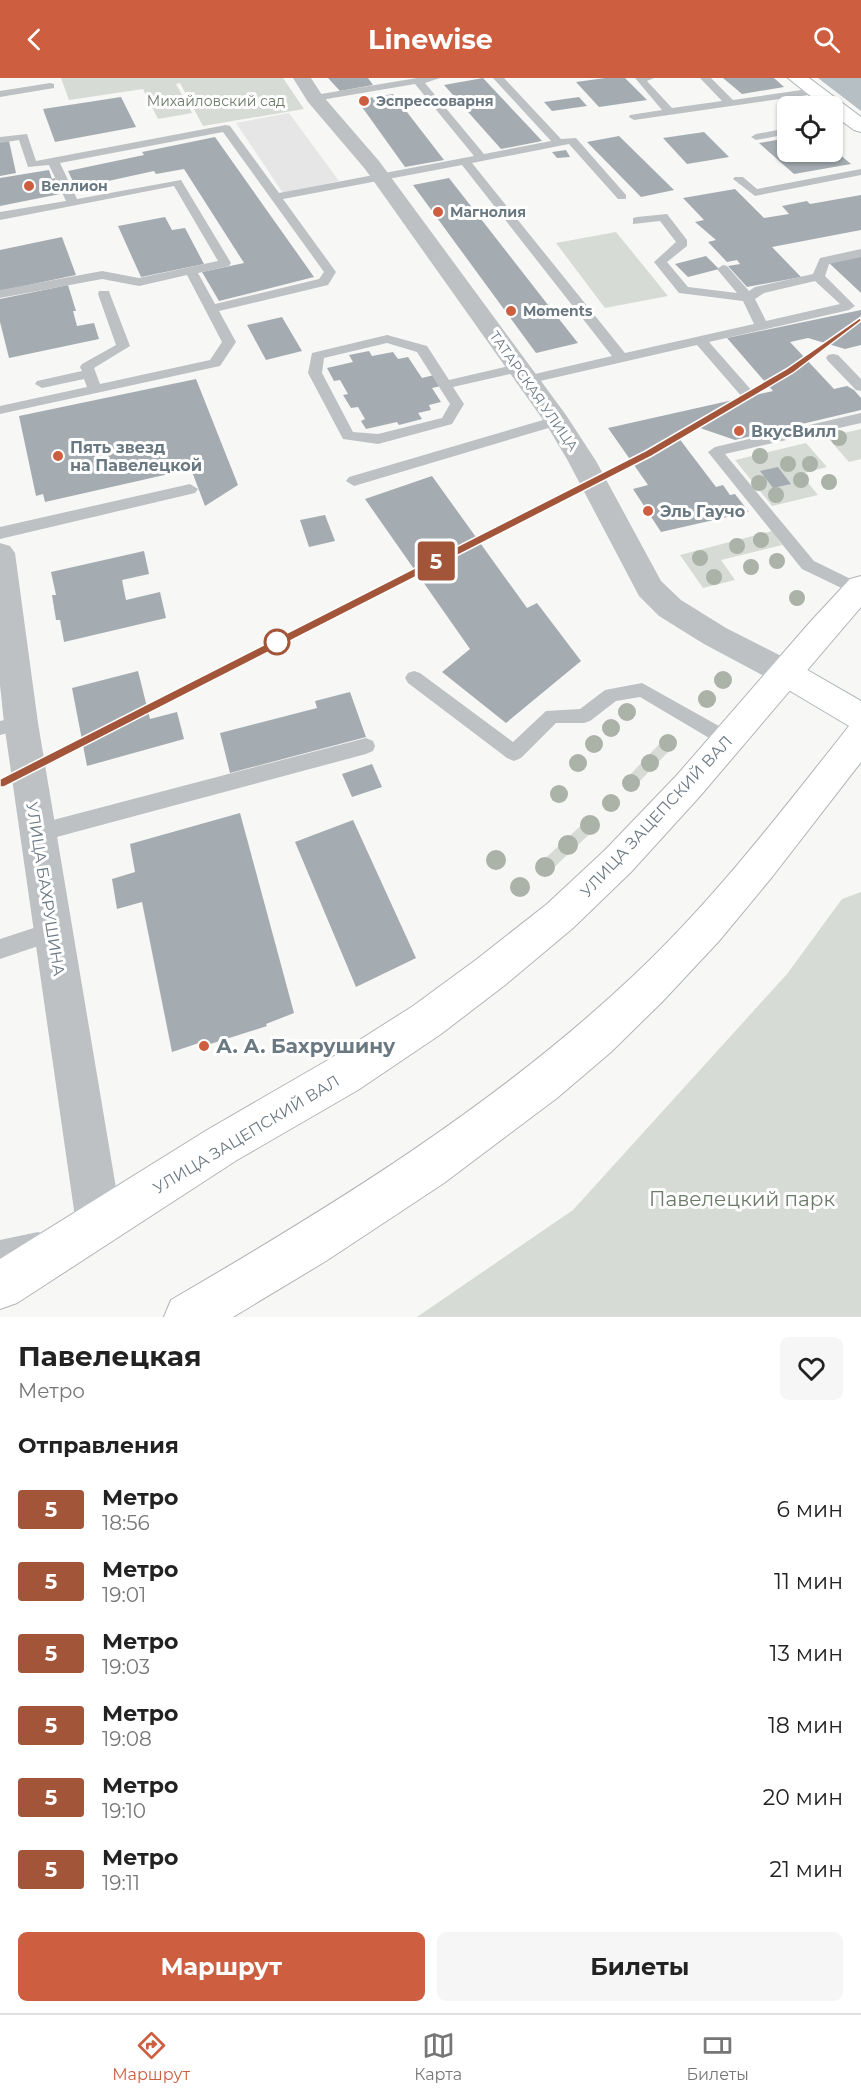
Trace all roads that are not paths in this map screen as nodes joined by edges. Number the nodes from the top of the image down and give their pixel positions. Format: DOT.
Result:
graph roads {
  1 [pos="435,78"];
  2 [pos="498,78"];
  3 [pos="642,78"];
  4 [pos="705,78"];
  5 [pos="797,78"];
  6 [pos="391,81"];
  7 [pos="418,81"];
  8 [pos="50,86"];
  9 [pos="308,88"];
  10 [pos="815,91"];
  11 [pos="0,94"];
  12 [pos="731,104"];
  13 [pos="670,112"];
  14 [pos="634,117"];
  15 [pos="856,123"];
  16 [pos="777,134"];
  17 [pos="756,137"];
  18 [pos="0,140"];
  19 [pos="559,142"];
  20 [pos="493,155"];
  21 [pos="481,157"];
  22 [pos="464,160"];
  23 [pos="53,161"];
  24 [pos="502,165"];
  25 [pos="861,172"];
  26 [pos="379,176"];
  27 [pos="739,179"];
  28 [pos="276,197"];
  29 [pos="622,197"];
  30 [pos="73,203"];
  31 [pos="0,216"];
  32 [pos="637,221"];
  33 [pos="861,253"];
  34 [pos="723,269"];
  35 [pos="191,271"];
  36 [pos="818,277"];
  37 [pos="0,294"];
  38 [pos="104,294"];
  39 [pos="748,298"];
  40 [pos="212,309"];
  41 [pos="762,326"];
  42 [pos="700,340"];
  43 [pos="621,358"];
  44 [pos="833,358"];
  45 [pos="89,374"];
  46 [pos="522,374"];
  47 [pos="42,384"];
  48 [pos="445,385"];
  49 [pos="861,387"];
  50 [pos="94,389"];
  51 [pos="748,395"];
  52 [pos="0,410"];
  53 [pos="861,418"];
  54 [pos="556,421"];
  55 [pos="354,481"];
  56 [pos="190,489"];
  57 [pos="0,533"];
  58 [pos="0,553"];
  59 [pos="859,589"];
  60 [pos="786,673"];
  61 [pos="414,678"];
  62 [pos="10,716"];
  63 [pos="861,717"];
  64 [pos="861,736"];
  65 [pos="728,740"];
  66 [pos="366,746"];
  67 [pos="38,833"];
  68 [pos="52,932"];
  69 [pos="0,949"];
  70 [pos="99,1224"];
  71 [pos="0,1253"];
  72 [pos="0,1286"];
  73 [pos="188,1317"];
  1 -- 7 [label="lane"];
  2 -- 19 [label="lane"];
  3 -- 13 [label="lane"];
  4 -- 12 [label="lane"];
  5 -- 10 [label="main road"];
  6 -- 7 [label="lane"];
  6 -- 9 [label="lane"];
  7 -- 21 [label="lane"];
  8 -- 11 [label="lane"];
  9 -- 26 [label="street, ТАТАРСКАЯ УЛИЦА"];
  10 -- 12 [label="lane"];
  10 -- 15 [label="main road"];
  12 -- 13 [label="lane"];
  13 -- 14 [label="lane"];
  16 -- 17 [label="lane"];
  18 -- 23 [label="lane"];
  19 -- 20 [label="lane"];
  19 -- 29 [label="lane"];
  20 -- 21 [label="lane"];
  20 -- 24 [label="lane"];
  21 -- 22 [label="lane"];
  22 -- 26 [label="lane"];
  22 -- 43 [label="lane"];
  23 -- 28 [label="lane"];
  23 -- 30 [label="lane"];
  25 -- 27 [label="lane"];
  26 -- 28 [label="lane"];
  26 -- 46 [label="street, ТАТАРСКАЯ УЛИЦА"];
  28 -- 40 [label="lane"];
  30 -- 31 [label="lane"];
  30 -- 35 [label="lane"];
  32 -- 39 [label="lane"];
  33 -- 36 [label="lane"];
  34 -- 39 [label="lane"];
  35 -- 37 [label="lane"];
  35 -- 40 [label="lane"];
  36 -- 39 [label="lane"];
  36 -- 41 [label="lane"];
  38 -- 45 [label="lane"];
  39 -- 41 [label="lane"];
  40 -- 50 [label="lane"];
  41 -- 42 [label="lane"];
  42 -- 43 [label="lane"];
  42 -- 51 [label="lane"];
  43 -- 46 [label="lane"];
  44 -- 49 [label="lane"];
  45 -- 47 [label="lane"];
  45 -- 50 [label="lane"];
  46 -- 48 [label="lane"];
  46 -- 54 [label="street, ТАТАРСКАЯ УЛИЦА"];
  48 -- 48 [label="lane"];
  50 -- 52 [label="lane"];
  53 -- 59 [label="lane"];
  54 -- 55 [label="lane"];
  54 -- 60 [label="street, ТАТАРСКАЯ УЛИЦА"];
  56 -- 57 [label="lane"];
  58 -- 62 [label="street, УЛИЦА БАХРУШИНА"];
  59 -- 60 [label="main road, УЛИЦА ЗАЦЕПСКИЙ ВАЛ"];
  60 -- 63 [label="main road"];
  60 -- 65 [label="main road, УЛИЦА ЗАЦЕПСКИЙ ВАЛ"];
  61 -- 65 [label="lane"];
  62 -- 67 [label="street, УЛИЦА БАХРУШИНА"];
  64 -- 73 [label="main road"];
  65 -- 70 [label="main road, УЛИЦА ЗАЦЕПСКИЙ ВАЛ"];
  66 -- 67 [label="lane"];
  67 -- 68 [label="street, УЛИЦА БАХРУШИНА"];
  68 -- 69 [label="lane"];
  68 -- 70 [label="street, УЛИЦА БАХРУШИНА"];
  70 -- 71 [label="lane"];
  70 -- 72 [label="main road, УЛИЦА ЗАЦЕПСКИЙ ВАЛ"];
}
